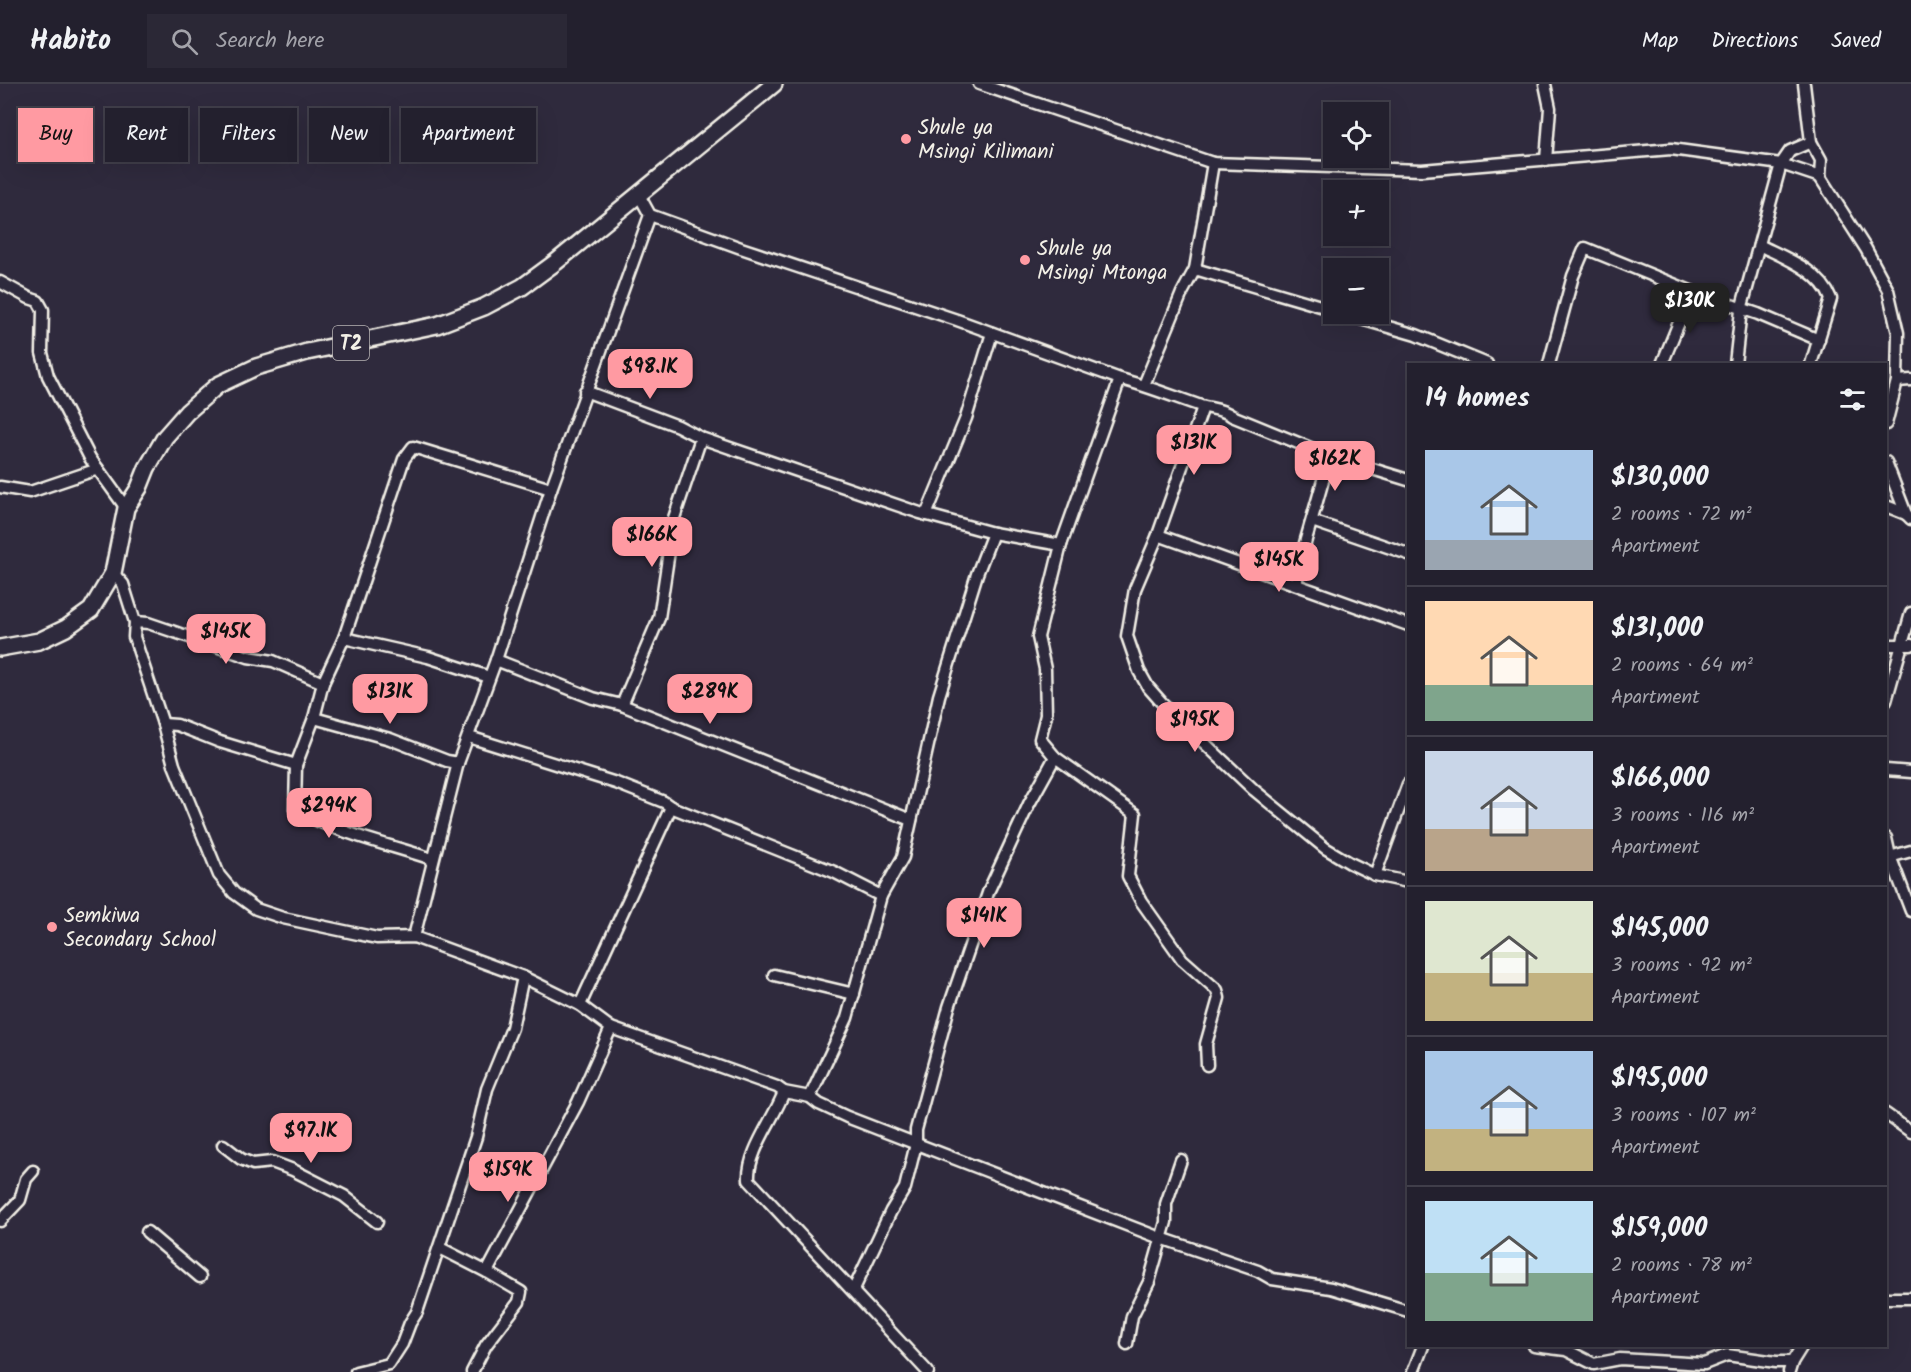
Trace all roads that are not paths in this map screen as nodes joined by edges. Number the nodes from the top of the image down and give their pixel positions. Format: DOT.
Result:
graph roads {
  1 [pos="774,84"];
  2 [pos="979,84"];
  3 [pos="1545,84"];
  4 [pos="1804,84"];
  5 [pos="1811,142"];
  6 [pos="1546,160"];
  7 [pos="1214,163"];
  8 [pos="1781,164"];
  9 [pos="1820,177"];
  10 [pos="639,195"];
  11 [pos="650,215"];
  12 [pos="1759,245"];
  13 [pos="1195,269"];
  14 [pos="0,282"];
  15 [pos="1693,292"];
  16 [pos="1323,307"];
  17 [pos="1741,310"];
  18 [pos="1378,324"];
  19 [pos="992,333"];
  20 [pos="1819,340"];
  21 [pos="1485,363"];
  22 [pos="1549,363"];
  23 [pos="1662,363"];
  24 [pos="1734,363"];
  25 [pos="1811,363"];
  26 [pos="1120,380"];
  27 [pos="1911,380"];
  28 [pos="1897,381"];
  29 [pos="1144,385"];
  30 [pos="585,391"];
  31 [pos="1203,407"];
  32 [pos="1887,420"];
  33 [pos="701,438"];
  34 [pos="1330,456"];
  35 [pos="1887,464"];
  36 [pos="98,469"];
  37 [pos="1407,480"];
  38 [pos="0,487"];
  39 [pos="551,489"];
  40 [pos="1887,506"];
  41 [pos="126,508"];
  42 [pos="926,515"];
  43 [pos="1909,517"];
  44 [pos="1312,521"];
  45 [pos="993,533"];
  46 [pos="1158,535"];
  47 [pos="1061,545"];
  48 [pos="1407,554"];
  49 [pos="113,573"];
  50 [pos="1297,584"];
  51 [pos="1911,613"];
  52 [pos="1407,621"];
  53 [pos="135,622"];
  54 [pos="344,638"];
  55 [pos="1887,645"];
  56 [pos="1907,645"];
  57 [pos="0,648"];
  58 [pos="496,660"];
  59 [pos="489,677"];
  60 [pos="323,683"];
  61 [pos="1887,698"];
  62 [pos="622,705"];
  63 [pos="314,718"];
  64 [pos="163,723"];
  65 [pos="469,736"];
  66 [pos="1055,757"];
  67 [pos="458,764"];
  68 [pos="296,765"];
  69 [pos="1887,770"];
  70 [pos="1911,772"];
  71 [pos="1407,787"];
  72 [pos="671,807"];
  73 [pos="911,820"];
  74 [pos="1911,851"];
  75 [pos="1888,857"];
  76 [pos="432,859"];
  77 [pos="1375,875"];
  78 [pos="1407,882"];
  79 [pos="881,896"];
  80 [pos="1911,911"];
  81 [pos="414,937"];
  82 [pos="774,975"];
  83 [pos="523,976"];
  84 [pos="854,994"];
  85 [pos="580,1005"];
  86 [pos="611,1028"];
  87 [pos="1207,1065"];
  88 [pos="784,1092"];
  89 [pos="810,1097"];
  90 [pos="1887,1115"];
  91 [pos="1911,1132"];
  92 [pos="916,1144"];
  93 [pos="223,1145"];
  94 [pos="1181,1160"];
  95 [pos="33,1171"];
  96 [pos="0,1221"];
  97 [pos="377,1222"];
  98 [pos="147,1232"];
  99 [pos="1161,1238"];
  100 [pos="440,1248"];
  101 [pos="487,1272"];
  102 [pos="200,1277"];
  103 [pos="853,1291"];
  104 [pos="1887,1298"];
  105 [pos="1911,1298"];
  106 [pos="1407,1311"];
  107 [pos="1127,1344"];
  108 [pos="1423,1347"];
  109 [pos="1542,1347"];
  110 [pos="1801,1347"];
  111 [pos="1790,1367"];
  112 [pos="356,1372"];
  113 [pos="472,1372"];
  114 [pos="928,1372"];
  115 [pos="1413,1372"];
  1 -- 10 [label="highway, T2"];
  2 -- 7 [label="street"];
  3 -- 6 [label="street"];
  4 -- 5 [label="street"];
  5 -- 8 [label="street"];
  5 -- 9 [label="street"];
  6 -- 7 [label="street"];
  6 -- 8 [label="street"];
  7 -- 13 [label="street"];
  8 -- 9 [label="street"];
  8 -- 12 [label="street"];
  9 -- 28 [label="street"];
  10 -- 11 [label="street"];
  10 -- 41 [label="highway, T2"];
  11 -- 19 [label="street"];
  11 -- 30 [label="street"];
  12 -- 17 [label="street"];
  12 -- 20 [label="street"];
  13 -- 16 [label="street"];
  13 -- 29 [label="street"];
  14 -- 36 [label="street"];
  15 -- 17 [label="street"];
  15 -- 22 [label="street"];
  15 -- 23 [label="street"];
  17 -- 20 [label="street"];
  17 -- 24 [label="street"];
  18 -- 21 [label="street"];
  19 -- 26 [label="street"];
  19 -- 42 [label="street"];
  20 -- 25 [label="street"];
  26 -- 29 [label="street"];
  26 -- 47 [label="street"];
  27 -- 28 [label="street"];
  28 -- 32 [label="street"];
  29 -- 31 [label="street"];
  30 -- 33 [label="street"];
  30 -- 39 [label="street"];
  31 -- 34 [label="street"];
  31 -- 46 [label="street"];
  33 -- 42 [label="street"];
  33 -- 62 [label="street"];
  34 -- 37 [label="street"];
  34 -- 44 [label="street"];
  35 -- 43 [label="street"];
  36 -- 38 [label="street"];
  36 -- 41 [label="street"];
  39 -- 54 [label="street"];
  39 -- 58 [label="street"];
  40 -- 43 [label="street"];
  41 -- 49 [label="highway, T2"];
  42 -- 45 [label="street"];
  44 -- 48 [label="street"];
  44 -- 50 [label="street"];
  45 -- 47 [label="street"];
  45 -- 73 [label="street"];
  46 -- 50 [label="street"];
  46 -- 77 [label="street"];
  47 -- 66 [label="street"];
  49 -- 53 [label="street"];
  49 -- 57 [label="highway, T2"];
  50 -- 52 [label="street"];
  51 -- 56 [label="street"];
  53 -- 60 [label="street"];
  53 -- 64 [label="street"];
  54 -- 59 [label="street"];
  54 -- 60 [label="street"];
  55 -- 56 [label="street"];
  56 -- 61 [label="street"];
  58 -- 59 [label="street"];
  58 -- 62 [label="street"];
  59 -- 65 [label="street"];
  60 -- 63 [label="street"];
  62 -- 73 [label="street"];
  63 -- 67 [label="street"];
  63 -- 68 [label="street"];
  64 -- 68 [label="street"];
  64 -- 81 [label="street"];
  65 -- 67 [label="street"];
  65 -- 72 [label="street"];
  66 -- 87 [label="street"];
  66 -- 92 [label="street"];
  67 -- 76 [label="street"];
  68 -- 76 [label="street"];
  69 -- 70 [label="street"];
  71 -- 77 [label="street"];
  72 -- 79 [label="street"];
  72 -- 85 [label="street"];
  73 -- 79 [label="street"];
  74 -- 75 [label="street"];
  75 -- 80 [label="street"];
  76 -- 81 [label="street"];
  77 -- 78 [label="street"];
  79 -- 84 [label="street"];
  81 -- 83 [label="street"];
  82 -- 84 [label="street"];
  83 -- 85 [label="street"];
  83 -- 100 [label="street"];
  84 -- 89 [label="street"];
  85 -- 86 [label="street"];
  86 -- 88 [label="street"];
  86 -- 101 [label="street"];
  88 -- 89 [label="street"];
  88 -- 103 [label="street"];
  89 -- 92 [label="street"];
  90 -- 91 [label="street"];
  92 -- 99 [label="street"];
  92 -- 103 [label="street"];
  93 -- 97 [label="street"];
  94 -- 99 [label="street"];
  95 -- 96 [label="street"];
  98 -- 102 [label="street"];
  99 -- 106 [label="street"];
  99 -- 107 [label="street"];
  100 -- 101 [label="street"];
  100 -- 112 [label="street"];
  101 -- 113 [label="street"];
  103 -- 114 [label="street"];
  104 -- 105 [label="street"];
  108 -- 115 [label="street"];
  109 -- 111 [label="street"];
  110 -- 111 [label="street"];
}
